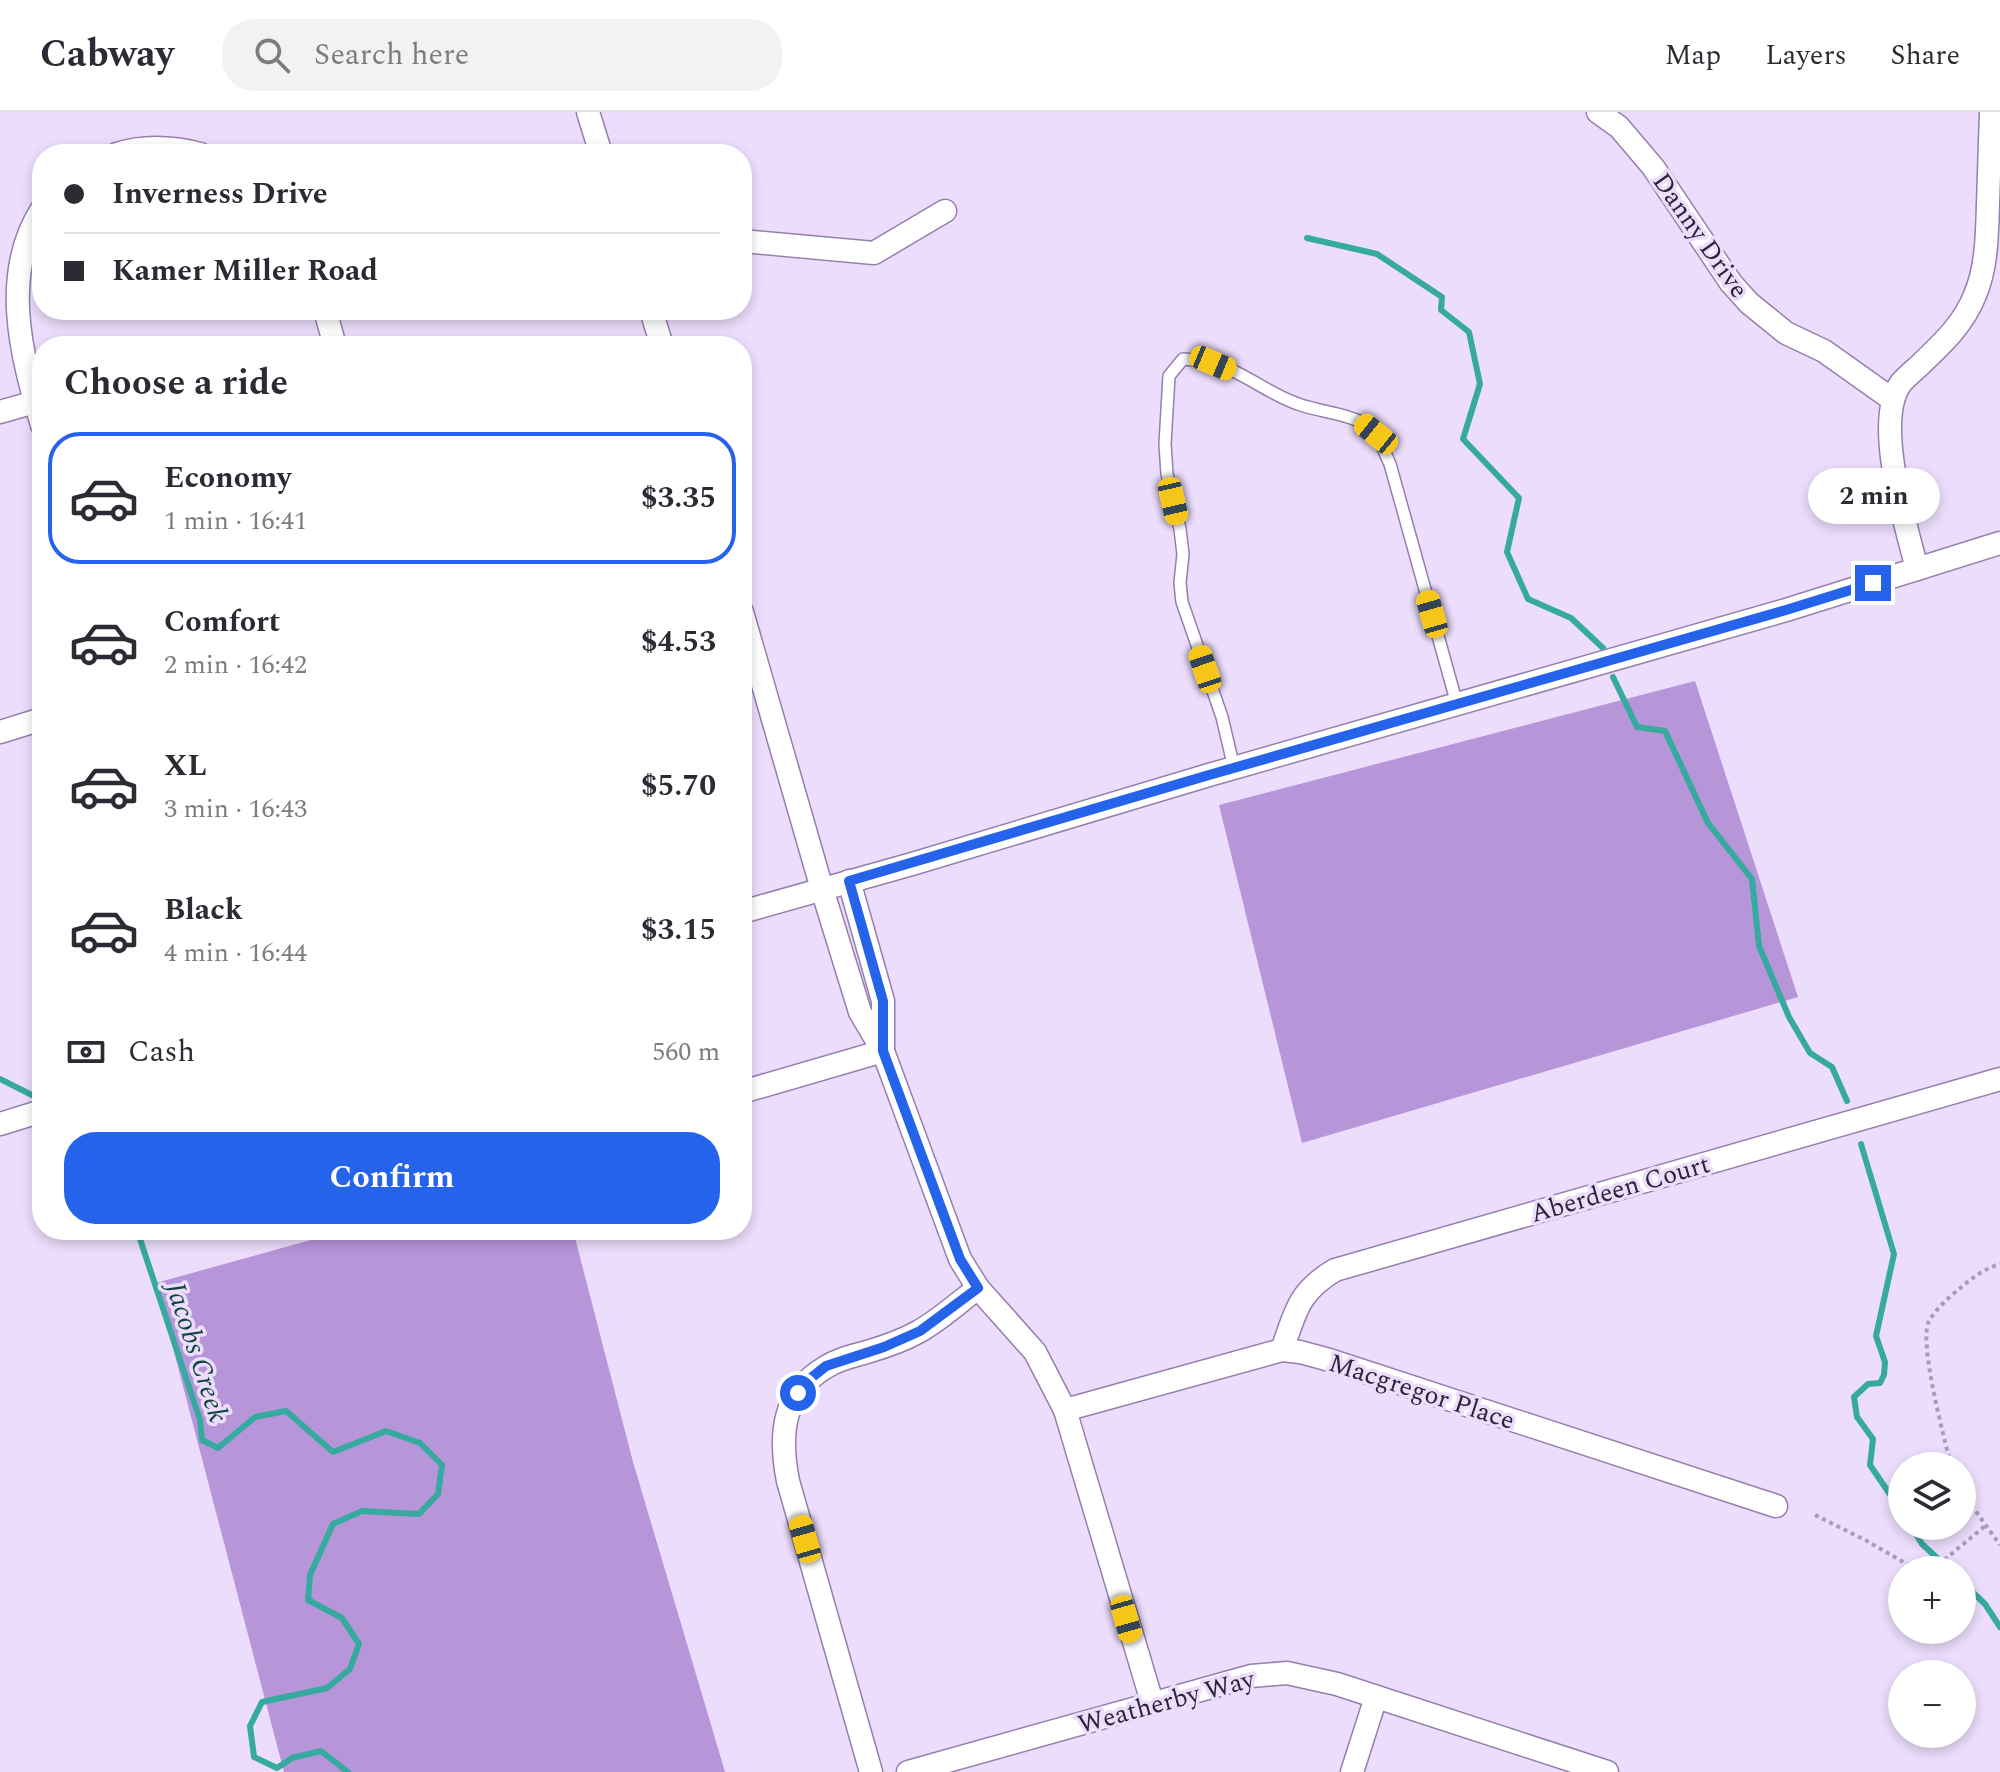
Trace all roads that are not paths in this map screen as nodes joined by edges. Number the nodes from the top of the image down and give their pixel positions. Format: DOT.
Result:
graph roads {
  1 [pos="588,112"];
  2 [pos="1598,112"];
  3 [pos="1991,112"];
  4 [pos="598,144"];
  5 [pos="945,211"];
  6 [pos="32,226"];
  7 [pos="752,242"];
  8 [pos="32,390"];
  9 [pos="1893,400"];
  10 [pos="32,403"];
  11 [pos="0,412"];
  12 [pos="2000,543"];
  13 [pos="1917,569"];
  14 [pos="752,647"];
  15 [pos="1457,704"];
  16 [pos="32,722"];
  17 [pos="0,732"];
  18 [pos="1234,768"];
  19 [pos="849,881"];
  20 [pos="822,889"];
  21 [pos="752,909"];
  22 [pos="883,1051"];
  23 [pos="2000,1079"];
  24 [pos="752,1089"];
  25 [pos="32,1114"];
  26 [pos="0,1124"];
  27 [pos="978,1288"];
  28 [pos="1282,1350"];
  29 [pos="1065,1410"];
  30 [pos="1776,1506"];
  31 [pos="1376,1697"];
  32 [pos="1152,1702"];
  33 [pos="871,1772"];
  34 [pos="908,1772"];
  35 [pos="1352,1772"];
  36 [pos="1607,1772"];
  1 -- 4 [label="street"];
  2 -- 9 [label="street, Danny Drive"];
  3 -- 9 [label="street"];
  5 -- 7 [label="street"];
  6 -- 8 [label="street"];
  9 -- 13 [label="street"];
  10 -- 11 [label="street"];
  12 -- 13 [label="street"];
  13 -- 15 [label="street"];
  14 -- 20 [label="street"];
  15 -- 18 [label="street"];
  15 -- 18 [label="lane"];
  16 -- 17 [label="street"];
  18 -- 19 [label="street"];
  19 -- 20 [label="street"];
  19 -- 22 [label="street"];
  20 -- 21 [label="street"];
  20 -- 22 [label="street"];
  22 -- 24 [label="street"];
  22 -- 27 [label="street"];
  23 -- 28 [label="street, Aberdeen Court"];
  25 -- 26 [label="street"];
  27 -- 29 [label="street"];
  27 -- 33 [label="street"];
  28 -- 29 [label="street, Macgregor Place"];
  28 -- 30 [label="street, Macgregor Place"];
  29 -- 32 [label="street"];
  31 -- 32 [label="street, Weatherby Way"];
  31 -- 35 [label="street"];
  31 -- 36 [label="street, Weatherby Way"];
  32 -- 34 [label="street, Weatherby Way"];
}
